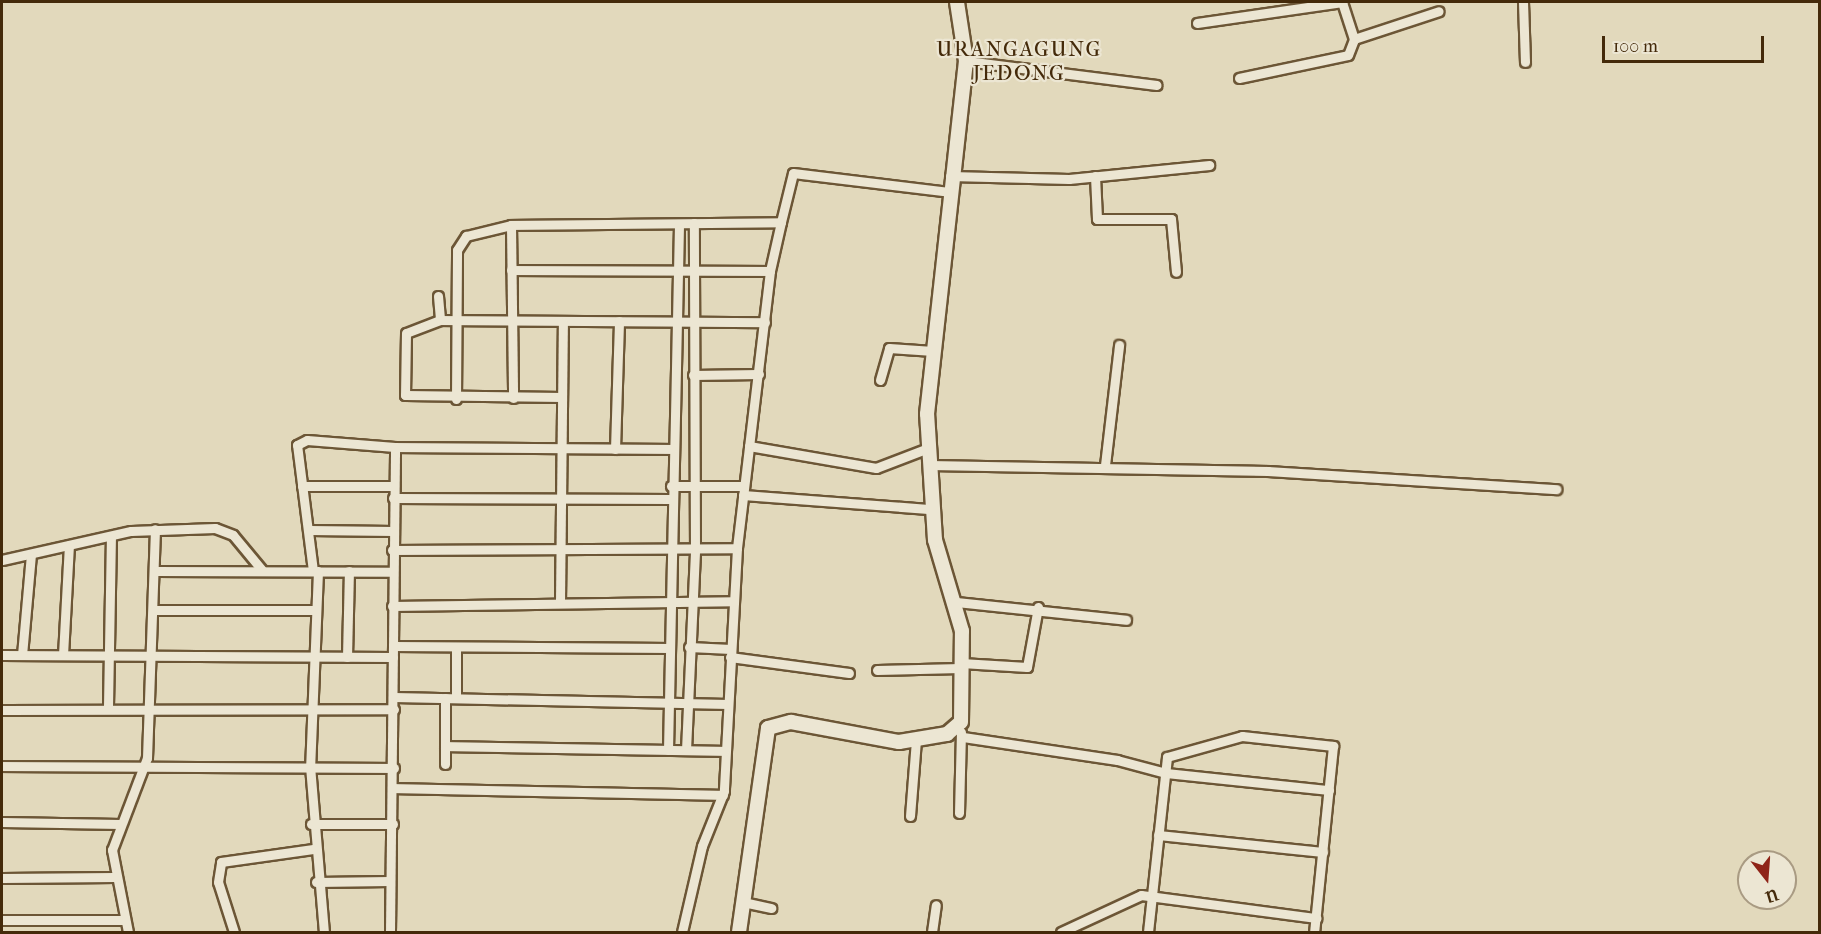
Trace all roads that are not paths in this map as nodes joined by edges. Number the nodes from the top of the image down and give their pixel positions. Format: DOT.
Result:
graph roads {
  1 [pos="957,2"];
  2 [pos="1342,2"];
  3 [pos="1523,2"];
  4 [pos="1273,6"];
  5 [pos="1439,11"];
  6 [pos="1197,23"];
  7 [pos="1354,39"];
  8 [pos="966,62"];
  9 [pos="1525,62"];
  10 [pos="1239,78"];
  11 [pos="1156,85"];
  12 [pos="1209,165"];
  13 [pos="950,176"];
  14 [pos="1095,176"];
  15 [pos="949,192"];
  16 [pos="782,220"];
  17 [pos="694,223"];
  18 [pos="679,224"];
  19 [pos="511,225"];
  20 [pos="511,270"];
  21 [pos="677,271"];
  22 [pos="694,271"];
  23 [pos="770,271"];
  24 [pos="1176,272"];
  25 [pos="438,296"];
  26 [pos="440,320"];
  27 [pos="456,320"];
  28 [pos="511,321"];
  29 [pos="619,321"];
  30 [pos="563,322"];
  31 [pos="675,322"];
  32 [pos="693,322"];
  33 [pos="765,322"];
  34 [pos="1119,345"];
  35 [pos="933,351"];
  36 [pos="759,374"];
  37 [pos="693,375"];
  38 [pos="880,380"];
  39 [pos="562,397"];
  40 [pos="513,398"];
  41 [pos="456,399"];
  42 [pos="749,446"];
  43 [pos="395,447"];
  44 [pos="928,448"];
  45 [pos="562,449"];
  46 [pos="615,449"];
  47 [pos="672,449"];
  48 [pos="928,465"];
  49 [pos="1106,465"];
  50 [pos="695,485"];
  51 [pos="302,486"];
  52 [pos="394,486"];
  53 [pos="671,486"];
  54 [pos="1556,489"];
  55 [pos="743,491"];
  56 [pos="393,498"];
  57 [pos="562,498"];
  58 [pos="672,499"];
  59 [pos="931,509"];
  60 [pos="155,529"];
  61 [pos="309,530"];
  62 [pos="393,531"];
  63 [pos="111,536"];
  64 [pos="69,545"];
  65 [pos="737,548"];
  66 [pos="695,549"];
  67 [pos="392,550"];
  68 [pos="670,550"];
  69 [pos="561,551"];
  70 [pos="31,555"];
  71 [pos="2,560"];
  72 [pos="262,570"];
  73 [pos="153,571"];
  74 [pos="316,571"];
  75 [pos="349,572"];
  76 [pos="392,572"];
  77 [pos="692,599"];
  78 [pos="673,600"];
  79 [pos="561,601"];
  80 [pos="734,601"];
  81 [pos="956,602"];
  82 [pos="392,606"];
  83 [pos="1038,607"];
  84 [pos="153,610"];
  85 [pos="315,610"];
  86 [pos="1126,620"];
  87 [pos="456,646"];
  88 [pos="689,647"];
  89 [pos="670,648"];
  90 [pos="393,651"];
  91 [pos="730,653"];
  92 [pos="2,655"];
  93 [pos="22,655"];
  94 [pos="63,656"];
  95 [pos="109,656"];
  96 [pos="152,656"];
  97 [pos="313,656"];
  98 [pos="347,657"];
  99 [pos="961,665"];
  100 [pos="877,670"];
  101 [pos="849,673"];
  102 [pos="394,698"];
  103 [pos="445,698"];
  104 [pos="456,698"];
  105 [pos="669,700"];
  106 [pos="689,702"];
  107 [pos="728,704"];
  108 [pos="108,706"];
  109 [pos="150,706"];
  110 [pos="310,709"];
  111 [pos="394,709"];
  112 [pos="2,710"];
  113 [pos="961,732"];
  114 [pos="916,739"];
  115 [pos="445,746"];
  116 [pos="668,750"];
  117 [pos="686,750"];
  118 [pos="725,751"];
  119 [pos="445,764"];
  120 [pos="2,766"];
  121 [pos="146,766"];
  122 [pos="310,766"];
  123 [pos="394,768"];
  124 [pos="1166,773"];
  125 [pos="394,788"];
  126 [pos="1329,790"];
  127 [pos="723,795"];
  128 [pos="959,813"];
  129 [pos="910,816"];
  130 [pos="2,822"];
  131 [pos="120,824"];
  132 [pos="311,824"];
  133 [pos="393,824"];
  134 [pos="1158,835"];
  135 [pos="313,849"];
  136 [pos="1323,852"];
  137 [pos="115,877"];
  138 [pos="2,878"];
  139 [pos="390,881"];
  140 [pos="316,882"];
  141 [pos="1152,897"];
  142 [pos="742,902"];
  143 [pos="936,905"];
  144 [pos="771,908"];
  145 [pos="1316,918"];
  146 [pos="2,920"];
  147 [pos="124,920"];
  148 [pos="128,933"];
  149 [pos="234,933"];
  150 [pos="324,933"];
  151 [pos="390,933"];
  152 [pos="682,933"];
  153 [pos="739,933"];
  154 [pos="932,933"];
  155 [pos="1061,933"];
  156 [pos="1148,933"];
  157 [pos="1314,933"];
  1 -- 8 [label="street"];
  2 -- 4 [label="street"];
  2 -- 7 [label="street"];
  3 -- 9 [label="street"];
  4 -- 6 [label="street"];
  5 -- 7 [label="street"];
  7 -- 10 [label="street"];
  8 -- 11 [label="street"];
  8 -- 13 [label="street"];
  12 -- 14 [label="street"];
  13 -- 14 [label="street"];
  13 -- 15 [label="street"];
  14 -- 24 [label="street"];
  15 -- 16 [label="street"];
  15 -- 35 [label="street"];
  16 -- 17 [label="street"];
  16 -- 23 [label="street"];
  17 -- 18 [label="street"];
  17 -- 22 [label="street"];
  18 -- 19 [label="street"];
  18 -- 21 [label="street"];
  19 -- 20 [label="street"];
  19 -- 27 [label="street"];
  20 -- 21 [label="street"];
  20 -- 28 [label="street"];
  21 -- 22 [label="street"];
  21 -- 31 [label="street"];
  22 -- 23 [label="street"];
  22 -- 32 [label="street"];
  23 -- 33 [label="street"];
  25 -- 26 [label="street"];
  26 -- 27 [label="street"];
  26 -- 41 [label="street"];
  27 -- 28 [label="street"];
  27 -- 41 [label="street"];
  28 -- 30 [label="street"];
  28 -- 40 [label="street"];
  29 -- 30 [label="street"];
  29 -- 31 [label="street"];
  29 -- 46 [label="street"];
  30 -- 39 [label="street"];
  31 -- 32 [label="street"];
  31 -- 47 [label="street"];
  32 -- 33 [label="street"];
  32 -- 37 [label="street"];
  33 -- 36 [label="street"];
  34 -- 49 [label="street"];
  35 -- 38 [label="street"];
  35 -- 44 [label="street"];
  36 -- 37 [label="street"];
  36 -- 42 [label="street"];
  37 -- 50 [label="street"];
  39 -- 40 [label="street"];
  39 -- 45 [label="street"];
  40 -- 41 [label="street"];
  42 -- 44 [label="street"];
  42 -- 55 [label="street"];
  43 -- 45 [label="street"];
  43 -- 51 [label="street"];
  43 -- 52 [label="street"];
  44 -- 48 [label="street"];
  45 -- 46 [label="street"];
  45 -- 57 [label="street"];
  46 -- 47 [label="street"];
  47 -- 53 [label="street"];
  48 -- 49 [label="street"];
  48 -- 59 [label="street"];
  49 -- 54 [label="street"];
  50 -- 53 [label="street"];
  50 -- 55 [label="street"];
  50 -- 66 [label="street"];
  51 -- 52 [label="street"];
  51 -- 61 [label="street"];
  52 -- 56 [label="street"];
  53 -- 58 [label="street"];
  55 -- 59 [label="street"];
  55 -- 65 [label="street"];
  56 -- 57 [label="street"];
  56 -- 62 [label="street"];
  57 -- 58 [label="street"];
  57 -- 69 [label="street"];
  58 -- 68 [label="street"];
  59 -- 81 [label="street"];
  60 -- 63 [label="street"];
  60 -- 72 [label="street"];
  60 -- 73 [label="street"];
  61 -- 62 [label="street"];
  61 -- 74 [label="street"];
  62 -- 67 [label="street"];
  63 -- 64 [label="street"];
  63 -- 95 [label="street"];
  64 -- 70 [label="street"];
  64 -- 94 [label="street"];
  65 -- 66 [label="street"];
  65 -- 80 [label="street"];
  66 -- 68 [label="street"];
  66 -- 77 [label="street"];
  67 -- 69 [label="street"];
  67 -- 76 [label="street"];
  68 -- 69 [label="street"];
  68 -- 78 [label="street"];
  69 -- 79 [label="street"];
  70 -- 71 [label="street"];
  70 -- 93 [label="street"];
  72 -- 73 [label="street"];
  72 -- 74 [label="street"];
  73 -- 84 [label="street"];
  74 -- 75 [label="street"];
  74 -- 85 [label="street"];
  75 -- 76 [label="street"];
  75 -- 98 [label="street"];
  76 -- 82 [label="street"];
  77 -- 78 [label="street"];
  77 -- 80 [label="street"];
  77 -- 88 [label="street"];
  78 -- 79 [label="street"];
  78 -- 89 [label="street"];
  79 -- 82 [label="street"];
  80 -- 91 [label="street"];
  81 -- 83 [label="street"];
  81 -- 99 [label="street"];
  82 -- 90 [label="street"];
  83 -- 86 [label="street"];
  83 -- 99 [label="street"];
  84 -- 85 [label="street"];
  84 -- 96 [label="street"];
  85 -- 97 [label="street"];
  87 -- 89 [label="street"];
  87 -- 90 [label="street"];
  87 -- 104 [label="street"];
  88 -- 91 [label="street"];
  88 -- 106 [label="street"];
  89 -- 105 [label="street"];
  90 -- 98 [label="street"];
  90 -- 102 [label="street"];
  91 -- 101 [label="street"];
  91 -- 107 [label="street"];
  92 -- 93 [label="street"];
  93 -- 94 [label="street"];
  94 -- 95 [label="street"];
  95 -- 96 [label="street"];
  95 -- 108 [label="street"];
  96 -- 97 [label="street"];
  96 -- 109 [label="street"];
  97 -- 98 [label="street"];
  97 -- 110 [label="street"];
  99 -- 100 [label="street"];
  99 -- 113 [label="street"];
  102 -- 103 [label="street"];
  102 -- 111 [label="street"];
  103 -- 104 [label="street"];
  103 -- 115 [label="street"];
  104 -- 105 [label="street"];
  105 -- 106 [label="street"];
  105 -- 116 [label="street"];
  106 -- 107 [label="street"];
  106 -- 117 [label="street"];
  107 -- 118 [label="street"];
  108 -- 109 [label="street"];
  108 -- 112 [label="street"];
  109 -- 110 [label="street"];
  109 -- 121 [label="street"];
  110 -- 111 [label="street"];
  110 -- 122 [label="street"];
  111 -- 123 [label="street"];
  113 -- 114 [label="street"];
  113 -- 124 [label="street"];
  113 -- 128 [label="street"];
  114 -- 129 [label="street"];
  114 -- 142 [label="street"];
  115 -- 116 [label="street"];
  115 -- 119 [label="street"];
  116 -- 117 [label="street"];
  117 -- 118 [label="street"];
  118 -- 127 [label="street"];
  120 -- 121 [label="street"];
  121 -- 122 [label="street"];
  121 -- 131 [label="street"];
  122 -- 123 [label="street"];
  122 -- 132 [label="street"];
  123 -- 125 [label="street"];
  124 -- 126 [label="street"];
  124 -- 126 [label="street"];
  124 -- 134 [label="street"];
  125 -- 127 [label="street"];
  125 -- 133 [label="street"];
  126 -- 136 [label="street"];
  127 -- 152 [label="street"];
  130 -- 131 [label="street"];
  131 -- 137 [label="street"];
  132 -- 133 [label="street"];
  132 -- 135 [label="street"];
  133 -- 139 [label="street"];
  134 -- 136 [label="street"];
  134 -- 141 [label="street"];
  135 -- 140 [label="street"];
  135 -- 149 [label="street"];
  136 -- 145 [label="street"];
  137 -- 138 [label="street"];
  137 -- 147 [label="street"];
  139 -- 140 [label="street"];
  139 -- 151 [label="street"];
  140 -- 150 [label="street"];
  141 -- 145 [label="street"];
  141 -- 155 [label="street"];
  141 -- 156 [label="street"];
  142 -- 144 [label="street"];
  142 -- 153 [label="street"];
  143 -- 154 [label="street"];
  145 -- 157 [label="street"];
  146 -- 147 [label="street"];
  147 -- 148 [label="street"];
}
